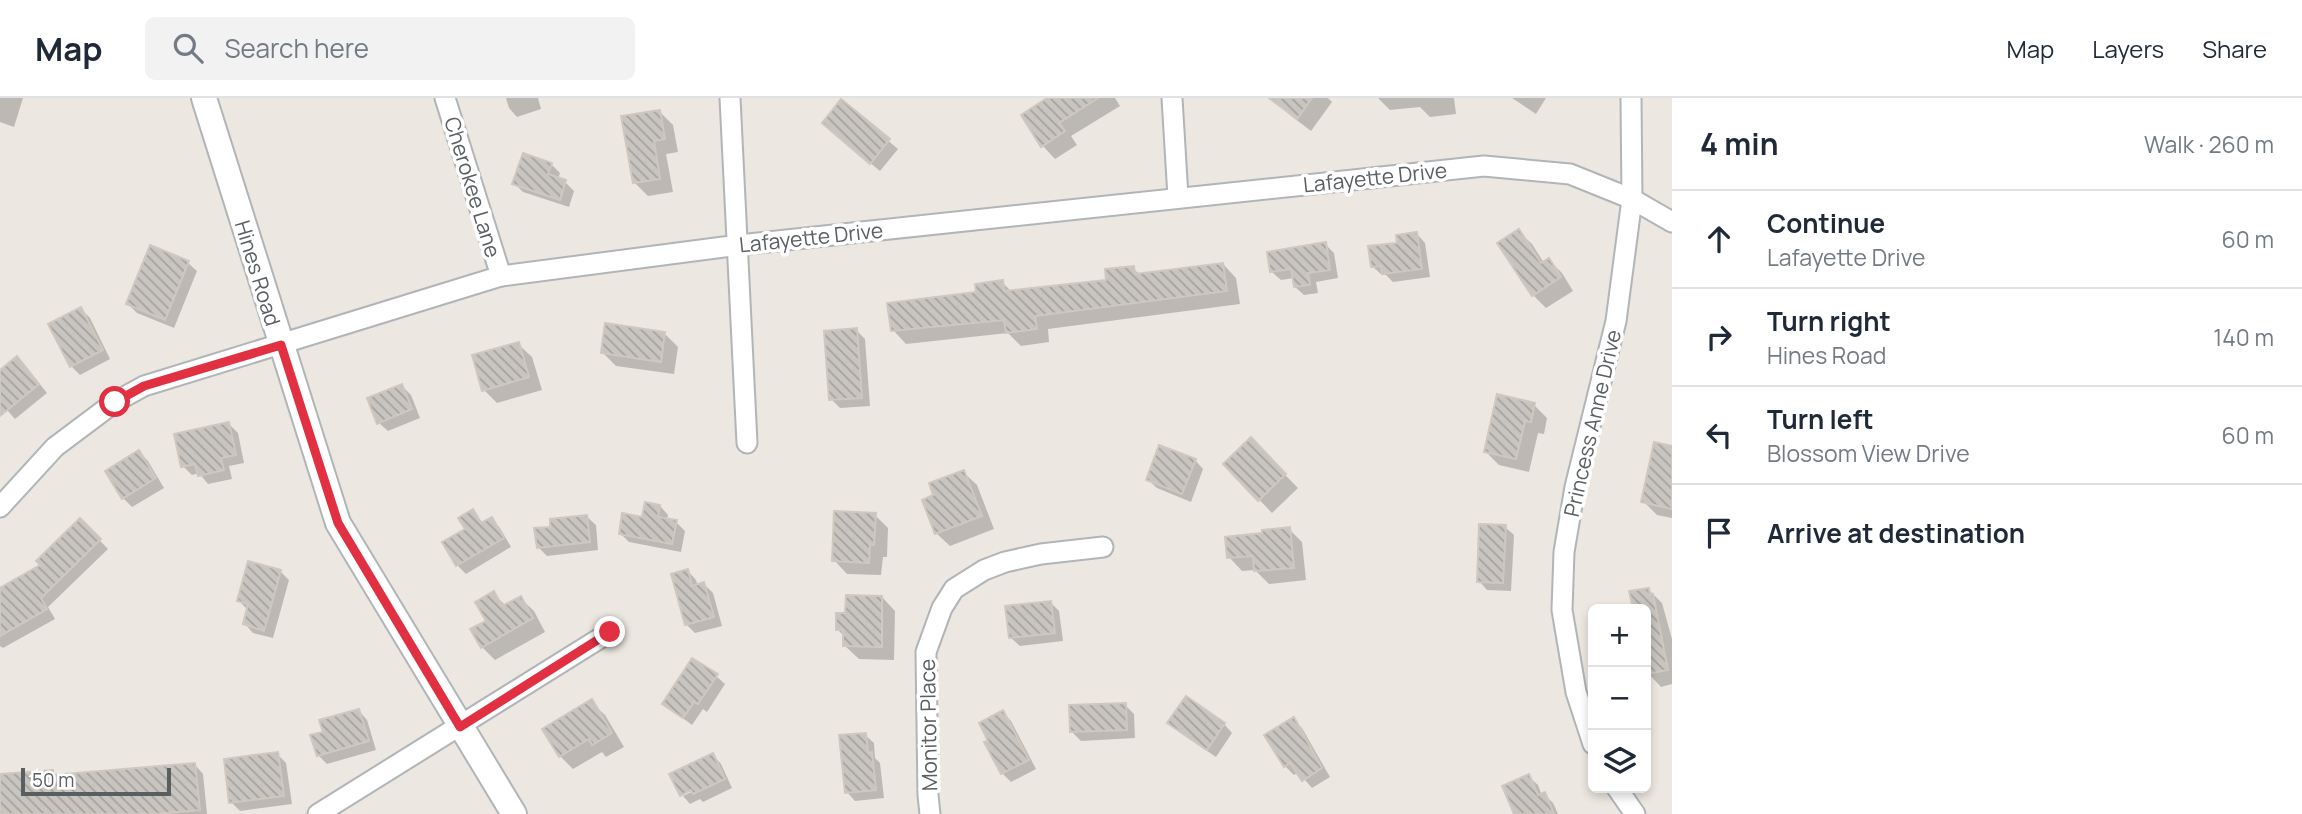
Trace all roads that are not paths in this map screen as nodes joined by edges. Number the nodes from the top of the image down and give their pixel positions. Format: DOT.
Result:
graph roads {
  1 [pos="204,98"];
  2 [pos="444,98"];
  3 [pos="730,98"];
  4 [pos="1172,98"];
  5 [pos="1631,98"];
  6 [pos="1178,197"];
  7 [pos="1632,199"];
  8 [pos="1672,222"];
  9 [pos="739,245"];
  10 [pos="501,276"];
  11 [pos="281,345"];
  12 [pos="747,443"];
  13 [pos="0,507"];
  14 [pos="1103,547"];
  15 [pos="610,632"];
  16 [pos="460,727"];
  17 [pos="1588,730"];
  18 [pos="1620,793"];
  19 [pos="318,814"];
  20 [pos="514,814"];
  21 [pos="930,814"];
  22 [pos="1635,814"];
  1 -- 11 [label="street, Hines Road"];
  2 -- 10 [label="street, Cherokee Lane"];
  3 -- 9 [label="street"];
  4 -- 6 [label="street"];
  5 -- 7 [label="street, Princess Anne Drive"];
  6 -- 7 [label="street, Lafayette Drive"];
  6 -- 9 [label="street, Lafayette Drive"];
  7 -- 8 [label="street, Lafayette Drive"];
  7 -- 17 [label="street, Princess Anne Drive"];
  9 -- 10 [label="street, Lafayette Drive"];
  9 -- 12 [label="street"];
  10 -- 11 [label="street, Lafayette Drive"];
  11 -- 13 [label="street, Lafayette Drive"];
  11 -- 16 [label="street, Hines Road"];
  14 -- 21 [label="street, Monitor Place"];
  15 -- 16 [label="street"];
  16 -- 19 [label="street"];
  16 -- 20 [label="street, Hines Road"];
  18 -- 22 [label="street"];
}
